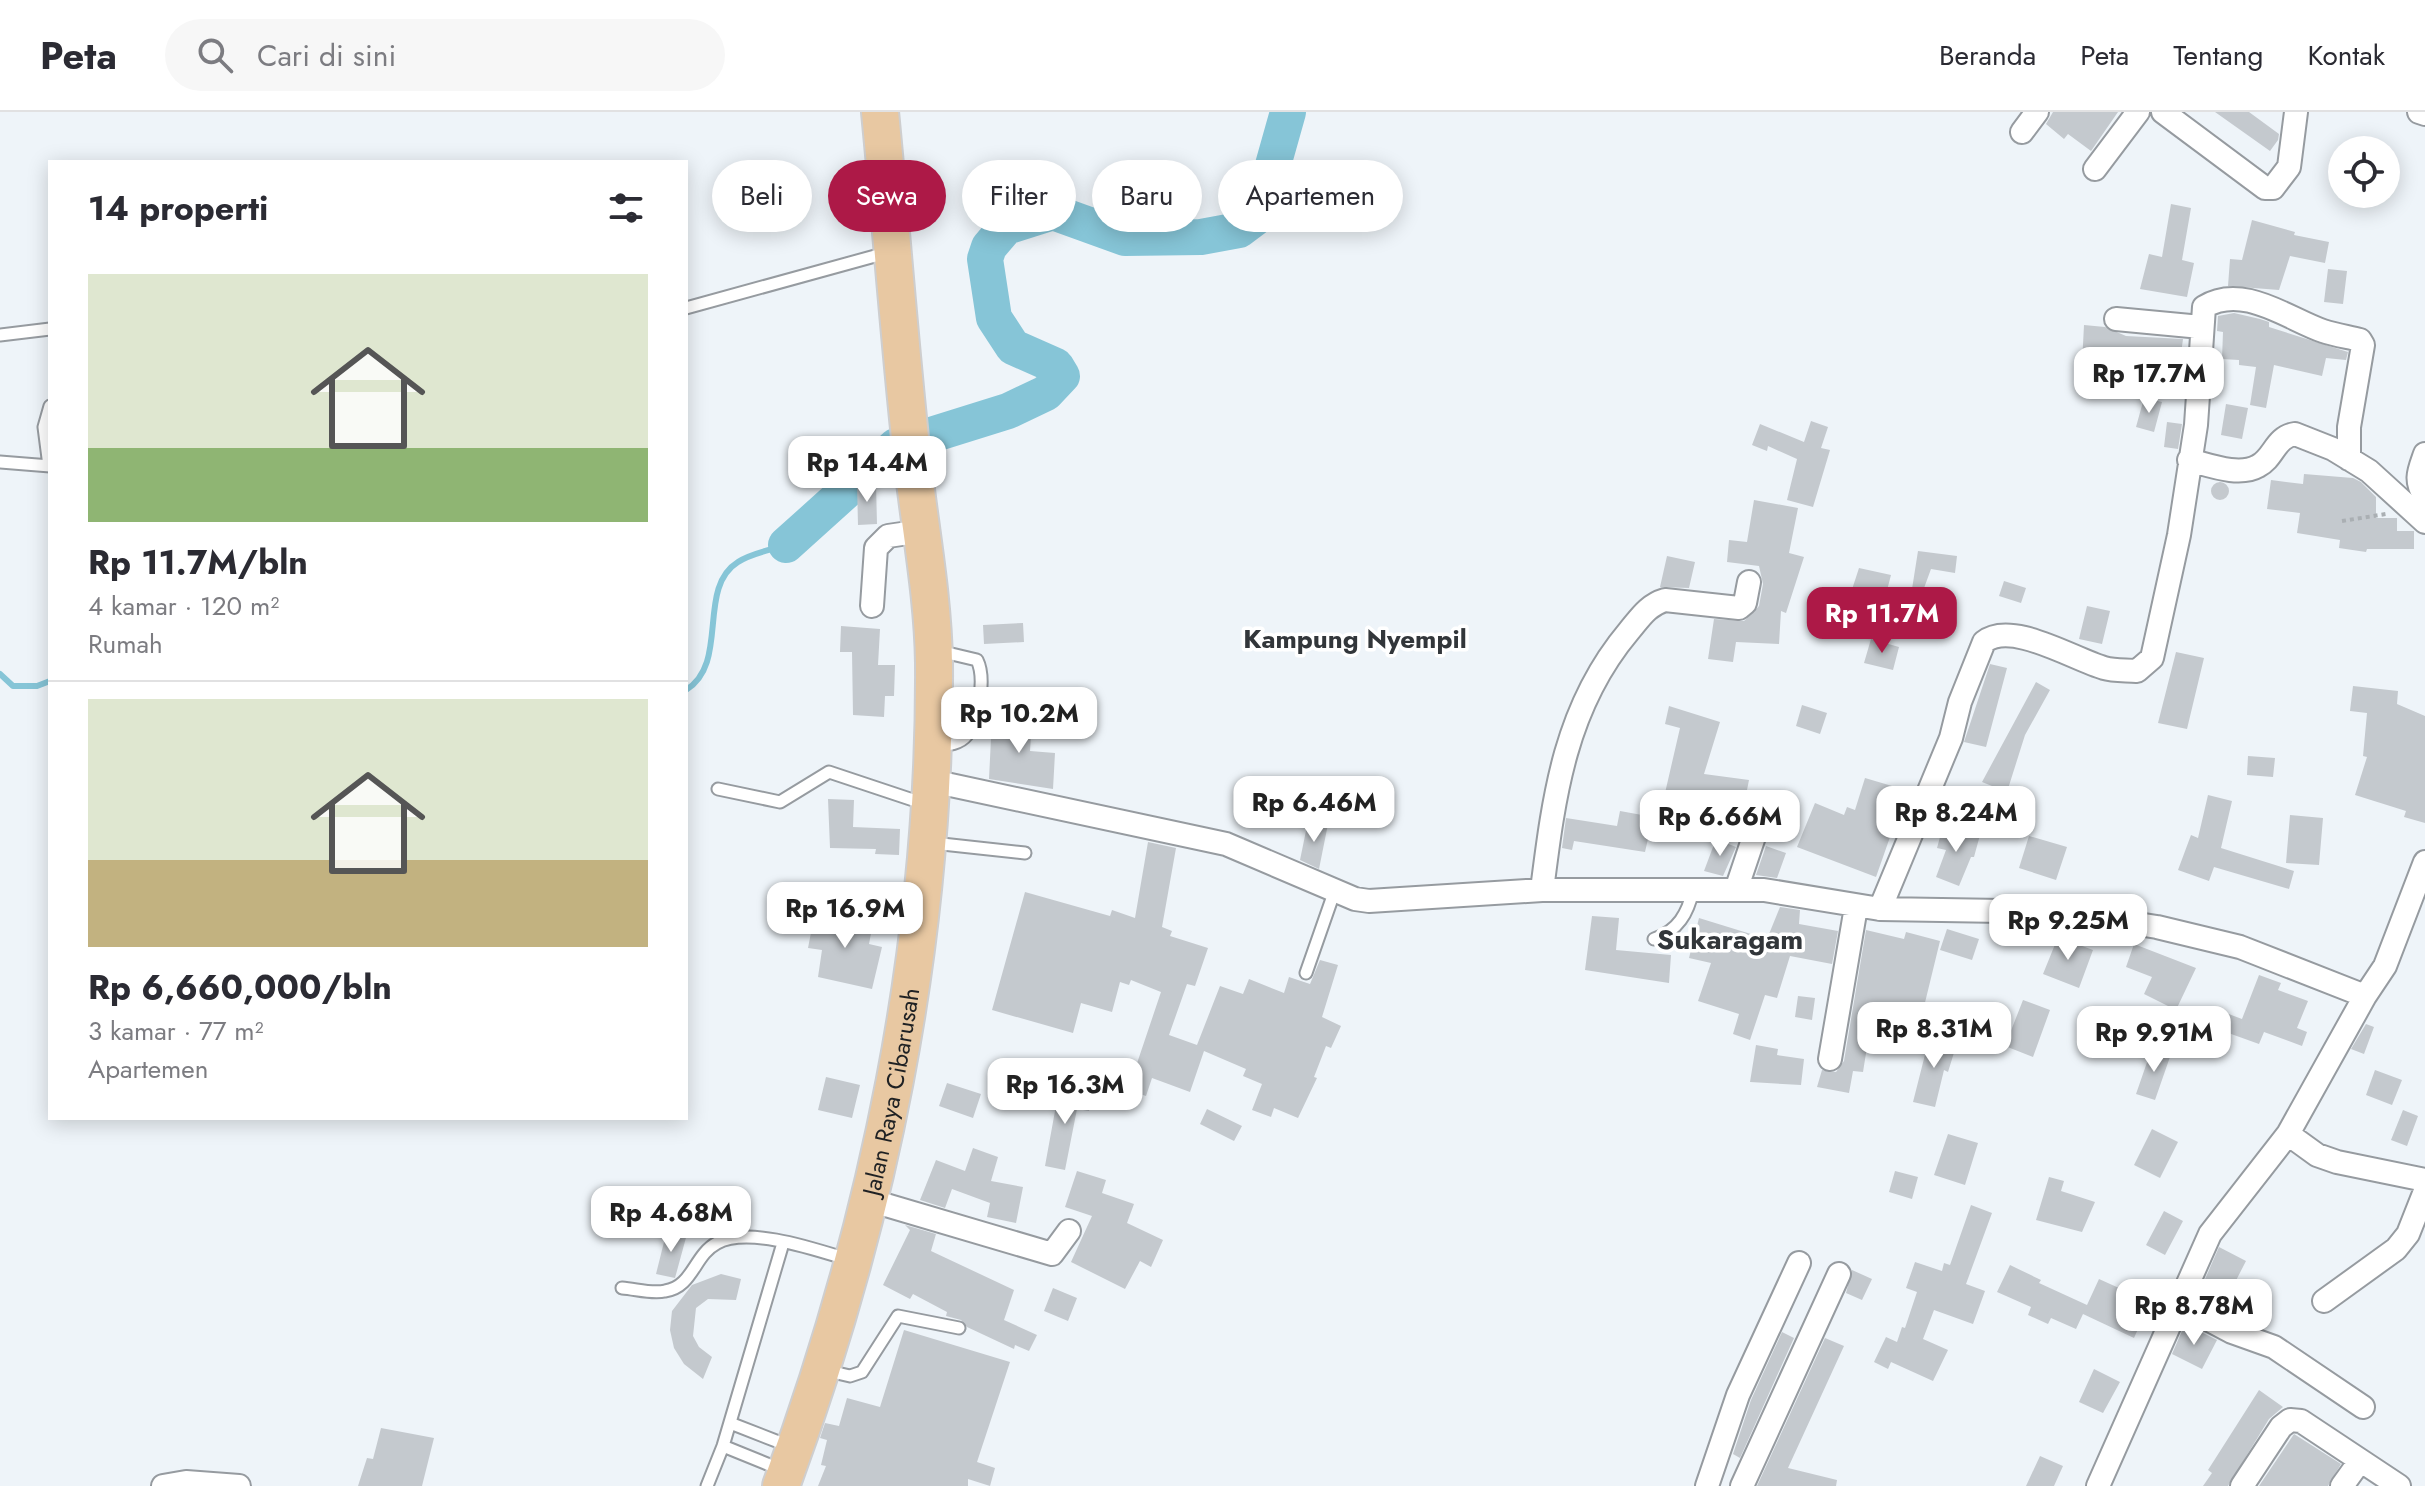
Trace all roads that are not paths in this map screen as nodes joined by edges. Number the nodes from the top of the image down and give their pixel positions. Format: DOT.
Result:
graph roads {
  1 [pos="880,112"];
  2 [pos="2037,112"];
  3 [pos="2138,112"];
  4 [pos="2163,112"];
  5 [pos="2296,112"];
  6 [pos="2419,112"];
  7 [pos="2425,114"];
  8 [pos="2022,132"];
  9 [pos="2095,169"];
  10 [pos="894,251"];
  11 [pos="688,307"];
  12 [pos="2116,319"];
  13 [pos="2201,327"];
  14 [pos="48,329"];
  15 [pos="0,335"];
  16 [pos="48,413"];
  17 [pos="48,453"];
  18 [pos="2425,454"];
  19 [pos="2349,459"];
  20 [pos="2189,460"];
  21 [pos="0,462"];
  22 [pos="48,466"];
  23 [pos="2422,507"];
  24 [pos="922,531"];
  25 [pos="1749,582"];
  26 [pos="872,606"];
  27 [pos="933,651"];
  28 [pos="931,778"];
  29 [pos="718,789"];
  30 [pos="1765,804"];
  31 [pos="928,842"];
  32 [pos="1025,853"];
  33 [pos="2425,862"];
  34 [pos="2420,887"];
  35 [pos="1693,889"];
  36 [pos="1335,890"];
  37 [pos="1542,890"];
  38 [pos="1736,890"];
  39 [pos="1856,907"];
  40 [pos="1880,909"];
  41 [pos="1654,939"];
  42 [pos="1306,973"];
  43 [pos="2365,996"];
  44 [pos="1830,1059"];
  45 [pos="2288,1134"];
  46 [pos="2425,1180"];
  47 [pos="2425,1191"];
  48 [pos="869,1200"];
  49 [pos="1069,1231"];
  50 [pos="783,1243"];
  51 [pos="854,1261"];
  52 [pos="1799,1263"];
  53 [pos="1839,1274"];
  54 [pos="622,1288"];
  55 [pos="2324,1301"];
  56 [pos="2181,1305"];
  57 [pos="959,1328"];
  58 [pos="823,1369"];
  59 [pos="2363,1407"];
  60 [pos="730,1423"];
  61 [pos="723,1446"];
  62 [pos="2360,1461"];
  63 [pos="787,1469"];
  64 [pos="163,1486"];
  65 [pos="239,1486"];
  66 [pos="707,1486"];
  67 [pos="1707,1486"];
  68 [pos="1742,1486"];
  69 [pos="2098,1486"];
  70 [pos="2242,1486"];
  71 [pos="2342,1486"];
  72 [pos="2399,1486"];
  1 -- 10 [label="main road, Jalan Raya Cibarusah"];
  2 -- 8 [label="street"];
  3 -- 9 [label="street"];
  4 -- 5 [label="street"];
  6 -- 7 [label="street"];
  10 -- 11 [label="lane"];
  10 -- 24 [label="main road, Jalan Raya Cibarusah"];
  12 -- 13 [label="street"];
  13 -- 19 [label="street"];
  13 -- 20 [label="street"];
  14 -- 15 [label="lane"];
  16 -- 17 [label="lane"];
  18 -- 23 [label="street"];
  19 -- 20 [label="street"];
  19 -- 23 [label="street"];
  20 -- 40 [label="street"];
  21 -- 22 [label="lane"];
  24 -- 26 [label="street"];
  24 -- 27 [label="main road, Jalan Raya Cibarusah"];
  25 -- 37 [label="street"];
  27 -- 28 [label="main road, Jalan Raya Cibarusah"];
  27 -- 28 [label="lane"];
  28 -- 29 [label="lane"];
  28 -- 31 [label="main road, Jalan Raya Cibarusah"];
  28 -- 36 [label="street"];
  30 -- 38 [label="street"];
  31 -- 32 [label="lane"];
  31 -- 48 [label="main road, Jalan Raya Cibarusah"];
  33 -- 34 [label="street"];
  34 -- 43 [label="street"];
  35 -- 37 [label="street"];
  35 -- 38 [label="street"];
  35 -- 41 [label="lane"];
  36 -- 37 [label="street"];
  36 -- 42 [label="lane"];
  38 -- 39 [label="street"];
  39 -- 40 [label="street"];
  39 -- 44 [label="street"];
  40 -- 43 [label="street"];
  43 -- 45 [label="street"];
  45 -- 46 [label="street"];
  45 -- 56 [label="street"];
  47 -- 55 [label="street"];
  48 -- 49 [label="street"];
  48 -- 51 [label="main road, Jalan Raya Cibarusah"];
  50 -- 51 [label="lane"];
  50 -- 54 [label="lane"];
  50 -- 60 [label="lane"];
  51 -- 58 [label="main road, Jalan Raya Cibarusah"];
  52 -- 67 [label="street"];
  53 -- 68 [label="street"];
  56 -- 59 [label="street"];
  56 -- 69 [label="street"];
  57 -- 58 [label="lane"];
  58 -- 63 [label="main road, Jalan Raya Cibarusah"];
  60 -- 61 [label="lane"];
  60 -- 63 [label="lane"];
  61 -- 63 [label="lane"];
  61 -- 66 [label="lane"];
  62 -- 70 [label="street"];
  62 -- 71 [label="street"];
  62 -- 72 [label="street"];
  64 -- 65 [label="street"];
}
